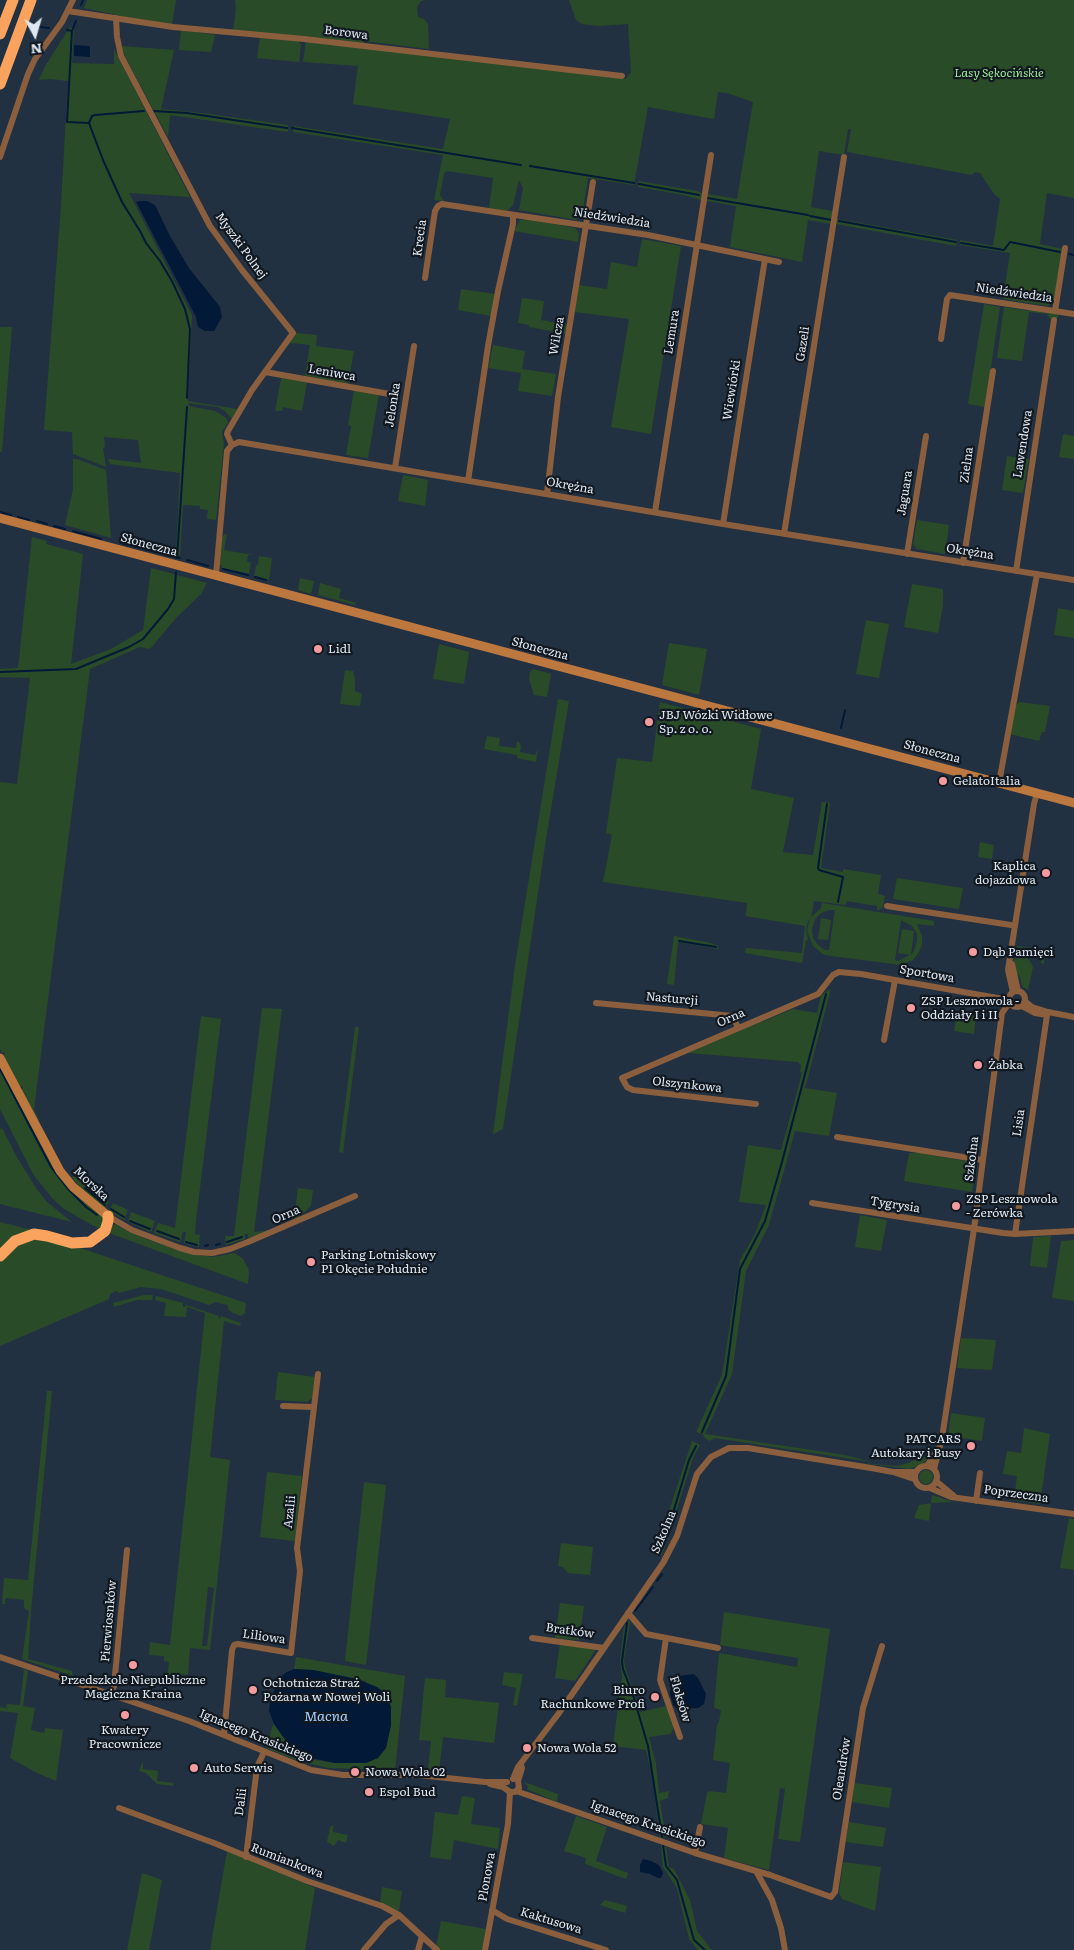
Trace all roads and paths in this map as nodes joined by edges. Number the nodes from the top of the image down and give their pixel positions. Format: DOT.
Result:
graph roads {
  1 [pos="13,0"];
  2 [pos="31,0"];
  3 [pos="73,0"];
  4 [pos="68,11"];
  5 [pos="116,18"];
  6 [pos="0,34"];
  7 [pos="622,76"];
  8 [pos="0,84"];
  9 [pos="711,155"];
  10 [pos="0,157"];
  11 [pos="844,157"];
  12 [pos="593,182"];
  13 [pos="442,204"];
  14 [pos="513,216"];
  15 [pos="586,225"];
  16 [pos="697,244"];
  17 [pos="1065,248"];
  18 [pos="765,259"];
  19 [pos="779,262"];
  20 [pos="425,278"];
  21 [pos="1055,311"];
  22 [pos="1074,314"];
  23 [pos="1054,320"];
  24 [pos="941,339"];
  25 [pos="414,346"];
  26 [pos="993,371"];
  27 [pos="265,372"];
  28 [pos="395,395"];
  29 [pos="926,436"];
  30 [pos="232,445"];
  31 [pos="395,468"];
  32 [pos="468,481"];
  33 [pos="547,494"];
  34 [pos="655,512"];
  35 [pos="0,518"];
  36 [pos="723,524"];
  37 [pos="784,534"];
  38 [pos="907,554"];
  39 [pos="963,563"];
  40 [pos="1016,571"];
  41 [pos="1037,574"];
  42 [pos="216,575"];
  43 [pos="1074,580"];
  44 [pos="1000,783"];
  45 [pos="1037,793"];
  46 [pos="1074,803"];
  47 [pos="887,906"];
  48 [pos="1011,925"];
  49 [pos="842,971"];
  50 [pos="895,980"];
  51 [pos="1016,991"];
  52 [pos="596,1003"];
  53 [pos="1011,1003"];
  54 [pos="1024,1004"];
  55 [pos="1047,1015"];
  56 [pos="1061,1015"];
  57 [pos="1074,1017"];
  58 [pos="738,1028"];
  59 [pos="884,1040"];
  60 [pos="0,1058"];
  61 [pos="622,1078"];
  62 [pos="756,1104"];
  63 [pos="837,1136"];
  64 [pos="982,1160"];
  65 [pos="355,1196"];
  66 [pos="812,1203"];
  67 [pos="108,1216"];
  68 [pos="974,1229"];
  69 [pos="1074,1231"];
  70 [pos="1015,1234"];
  71 [pos="224,1251"];
  72 [pos="0,1256"];
  73 [pos="318,1374"];
  74 [pos="282,1406"];
  75 [pos="313,1408"];
  76 [pos="930,1467"];
  77 [pos="980,1473"];
  78 [pos="915,1475"];
  79 [pos="936,1481"];
  80 [pos="930,1488"];
  81 [pos="954,1497"];
  82 [pos="976,1500"];
  83 [pos="1074,1514"];
  84 [pos="128,1550"];
  85 [pos="628,1613"];
  86 [pos="532,1638"];
  87 [pos="666,1638"];
  88 [pos="882,1646"];
  89 [pos="604,1648"];
  90 [pos="718,1648"];
  91 [pos="290,1653"];
  92 [pos="0,1657"];
  93 [pos="111,1694"];
  94 [pos="224,1734"];
  95 [pos="680,1737"];
  96 [pos="264,1752"];
  97 [pos="513,1787"];
  98 [pos="120,1808"];
  99 [pos="700,1827"];
  100 [pos="695,1852"];
  101 [pos="246,1857"];
  102 [pos="756,1871"];
  103 [pos="831,1896"];
  104 [pos="492,1910"];
  105 [pos="399,1915"];
  106 [pos="422,1936"];
  107 [pos="364,1950"];
  108 [pos="418,1950"];
  109 [pos="437,1950"];
  110 [pos="485,1950"];
  111 [pos="606,1950"];
  112 [pos="785,1950"];
  1 -- 6 [label="highway"];
  2 -- 8 [label="highway"];
  3 -- 4 [label="street"];
  4 -- 5 [label="street, Borowa"];
  4 -- 10 [label="street"];
  5 -- 7 [label="street, Borowa"];
  5 -- 27 [label="street, Myszki Polnej"];
  9 -- 16 [label="street, Lemura"];
  11 -- 37 [label="street, Gazeli"];
  12 -- 15 [label="street, Wilcza"];
  13 -- 14 [label="street, Niedźwiedzia"];
  13 -- 20 [label="street, Krecia"];
  14 -- 15 [label="street, Niedźwiedzia"];
  14 -- 32 [label="street"];
  15 -- 16 [label="street, Niedźwiedzia"];
  15 -- 33 [label="street, Wilcza"];
  16 -- 18 [label="street, Niedźwiedzia"];
  16 -- 34 [label="street, Lemura"];
  17 -- 21 [label="street"];
  18 -- 19 [label="street, Niedźwiedzia"];
  18 -- 36 [label="street, Wiewiórki"];
  21 -- 22 [label="street, Niedźwiedzia"];
  21 -- 24 [label="street, Niedźwiedzia"];
  23 -- 40 [label="street, Lawendowa"];
  25 -- 31 [label="street, Jelonka"];
  26 -- 39 [label="street, Zielna"];
  27 -- 28 [label="street, Leniwca"];
  27 -- 30 [label="street, Myszki Polnej"];
  29 -- 38 [label="street, Jaguara"];
  30 -- 31 [label="street, Okrężna"];
  30 -- 42 [label="street"];
  31 -- 32 [label="street, Okrężna"];
  32 -- 33 [label="street, Okrężna"];
  33 -- 34 [label="street, Okrężna"];
  34 -- 36 [label="street, Okrężna"];
  35 -- 42 [label="main road, Słoneczna"];
  36 -- 37 [label="street, Okrężna"];
  37 -- 38 [label="street, Okrężna"];
  38 -- 39 [label="street, Okrężna"];
  39 -- 40 [label="street, Okrężna"];
  40 -- 41 [label="street, Okrężna"];
  41 -- 43 [label="street, Okrężna"];
  41 -- 44 [label="street"];
  42 -- 44 [label="main road, Słoneczna"];
  44 -- 45 [label="main road, Słoneczna"];
  45 -- 46 [label="main road, Słoneczna"];
  45 -- 51 [label="street"];
  47 -- 48 [label="street"];
  49 -- 50 [label="street, Sportowa"];
  49 -- 58 [label="street, Orna"];
  50 -- 53 [label="street, Sportowa"];
  50 -- 59 [label="street"];
  51 -- 53 [label="street, Szkolna"];
  51 -- 54 [label="street"];
  52 -- 58 [label="street, Nasturcji"];
  53 -- 54 [label="street, Sportowa"];
  53 -- 64 [label="street, Szkolna"];
  54 -- 55 [label="street"];
  54 -- 56 [label="street"];
  55 -- 56 [label="street"];
  55 -- 70 [label="street, Lisia"];
  56 -- 57 [label="street"];
  58 -- 61 [label="street, Orna"];
  60 -- 67 [label="main road, Morska"];
  61 -- 62 [label="street, Olszynkowa"];
  63 -- 64 [label="street"];
  64 -- 68 [label="street, Szkolna"];
  65 -- 71 [label="street, Orna"];
  66 -- 68 [label="street, Tygrysia"];
  67 -- 71 [label="street, Morska"];
  67 -- 72 [label="highway"];
  68 -- 70 [label="street, Tygrysia"];
  68 -- 76 [label="street, Szkolna"];
  69 -- 70 [label="street, Tygrysia"];
  73 -- 75 [label="street, Azalii"];
  74 -- 75 [label="street"];
  75 -- 91 [label="street, Azalii"];
  76 -- 78 [label="street"];
  76 -- 79 [label="street"];
  77 -- 82 [label="street"];
  78 -- 80 [label="street"];
  78 -- 85 [label="street, Szkolna"];
  79 -- 80 [label="street"];
  79 -- 81 [label="street"];
  80 -- 81 [label="street, Poprzeczna"];
  81 -- 82 [label="street, Poprzeczna"];
  82 -- 83 [label="street, Poprzeczna"];
  84 -- 93 [label="street, Pierwiosnków"];
  85 -- 87 [label="street"];
  85 -- 89 [label="street, Szkolna"];
  86 -- 89 [label="street, Bratków"];
  87 -- 90 [label="street"];
  87 -- 95 [label="street, Floksów"];
  88 -- 103 [label="street, Oleandrów"];
  89 -- 97 [label="street, Szkolna"];
  91 -- 94 [label="street, Liliowa"];
  92 -- 93 [label="street, Ignacego Krasickiego"];
  93 -- 94 [label="street, Ignacego Krasickiego"];
  94 -- 96 [label="street, Ignacego Krasickiego"];
  96 -- 97 [label="street, Ignacego Krasickiego"];
  96 -- 101 [label="street, Dalii"];
  97 -- 100 [label="street, Ignacego Krasickiego"];
  97 -- 104 [label="street, Plonowa"];
  98 -- 101 [label="street, Rumiankowa"];
  99 -- 100 [label="street"];
  100 -- 102 [label="street, Ignacego Krasickiego"];
  101 -- 105 [label="street, Rumiankowa"];
  102 -- 103 [label="street, Ignacego Krasickiego"];
  102 -- 112 [label="street"];
  104 -- 110 [label="street, Plonowa"];
  104 -- 111 [label="street, Kaktusowa"];
  105 -- 106 [label="street, Rumiankowa"];
  105 -- 107 [label="street"];
  106 -- 108 [label="street"];
  106 -- 109 [label="street, Rumiankowa"];
}
